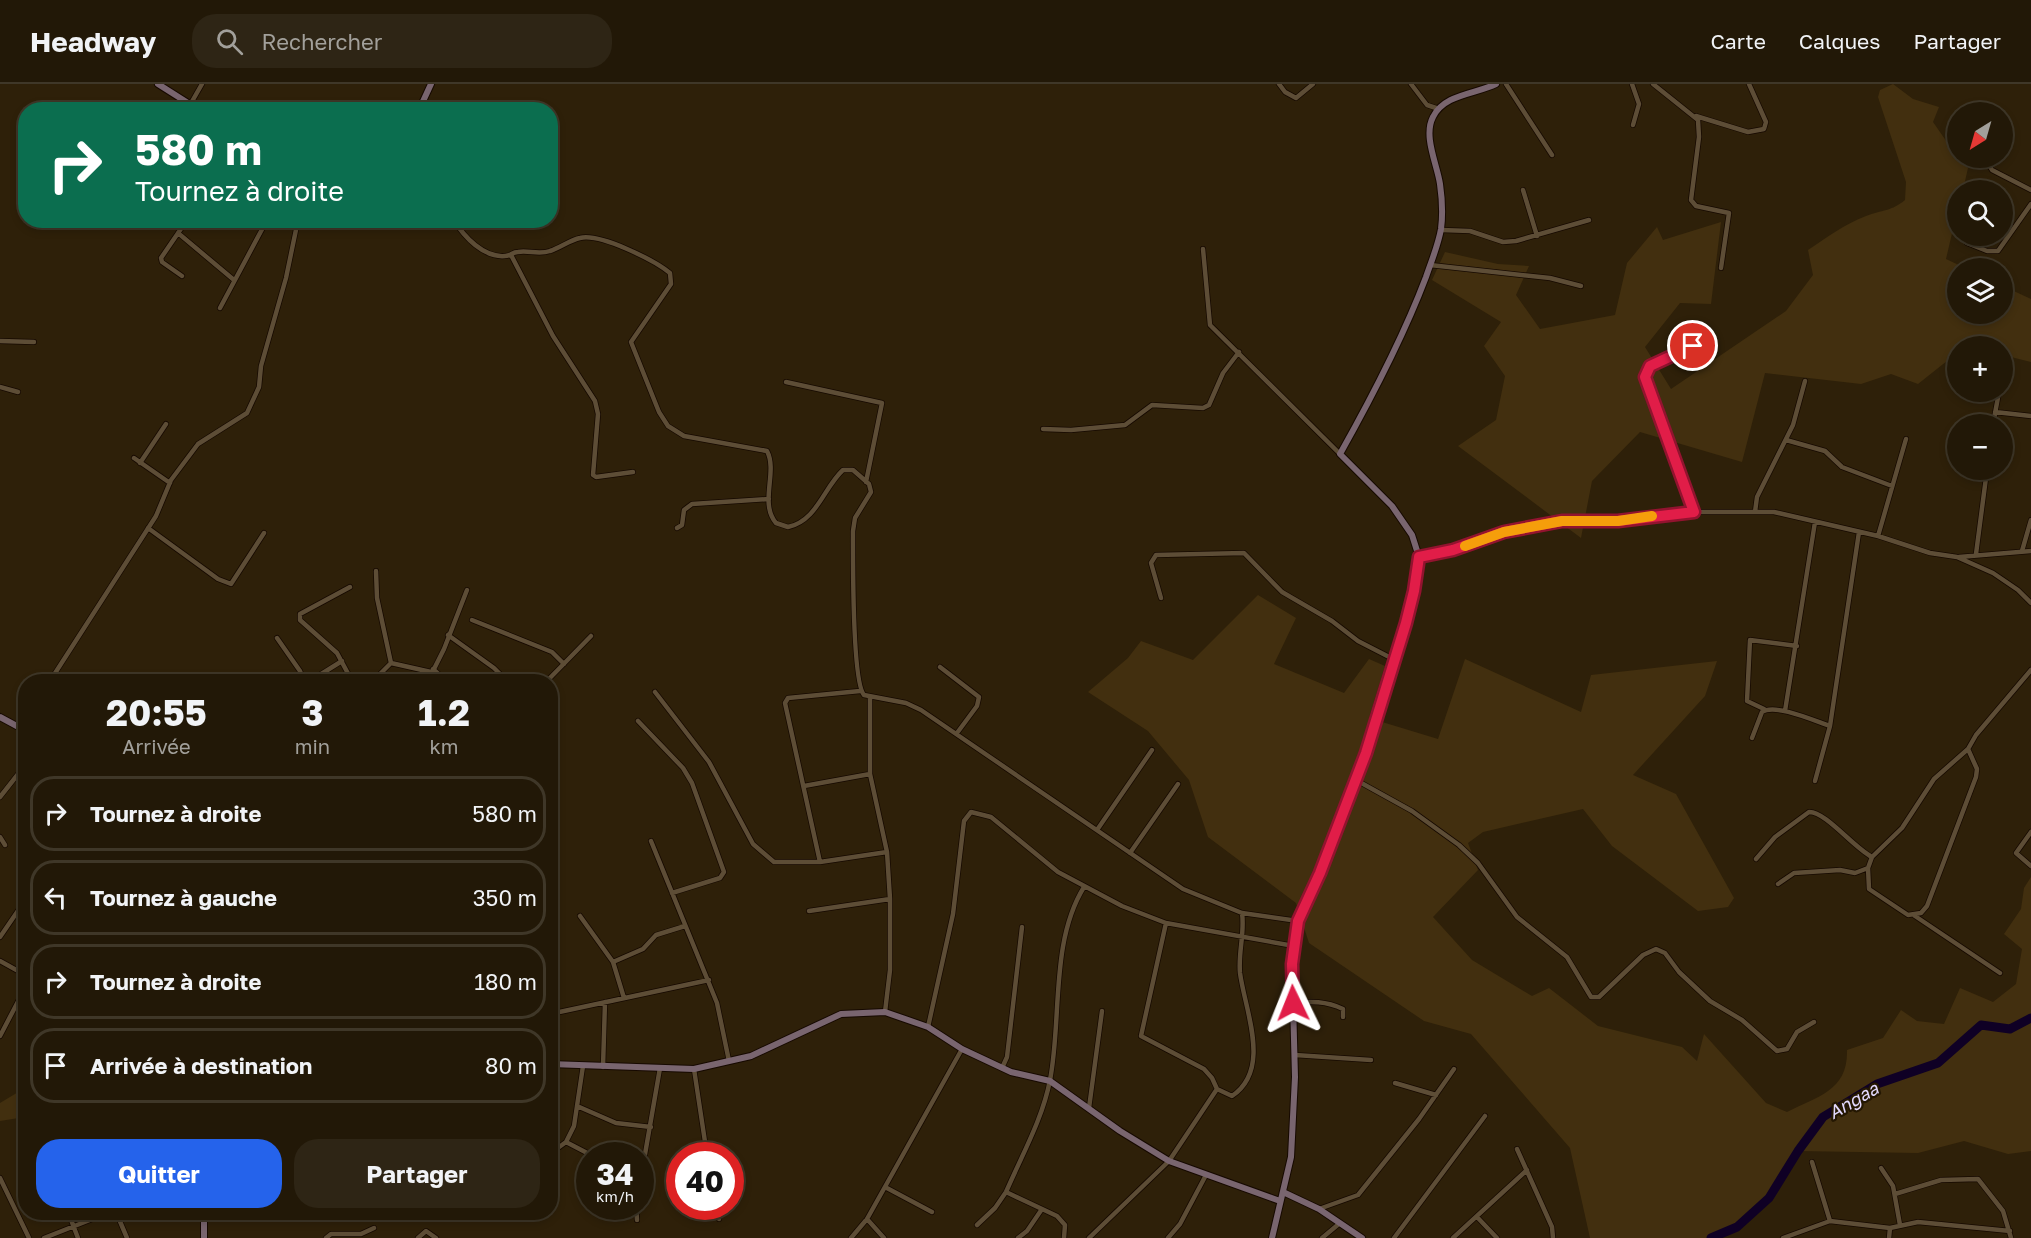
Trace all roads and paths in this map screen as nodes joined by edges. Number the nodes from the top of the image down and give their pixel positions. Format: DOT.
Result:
graph roads {
  1 [pos="158,84"];
  2 [pos="202,84"];
  3 [pos="430,84"];
  4 [pos="1279,84"];
  5 [pos="1313,84"];
  6 [pos="1411,84"];
  7 [pos="1496,84"];
  8 [pos="1506,84"];
  9 [pos="1632,84"];
  10 [pos="1653,84"];
  11 [pos="1749,84"];
  12 [pos="185,102"];
  13 [pos="192,102"];
  14 [pos="422,102"];
  15 [pos="1439,109"];
  16 [pos="1693,115"];
  17 [pos="1633,124"];
  18 [pos="1552,155"];
  19 [pos="1991,168"];
  20 [pos="1523,190"];
  21 [pos="2031,190"];
  22 [pos="2031,204"];
  23 [pos="1589,220"];
  24 [pos="181,228"];
  25 [pos="263,228"];
  26 [pos="296,228"];
  27 [pos="461,228"];
  28 [pos="1441,230"];
  29 [pos="2013,230"];
  30 [pos="178,233"];
  31 [pos="1537,236"];
  32 [pos="1974,246"];
  33 [pos="2002,246"];
  34 [pos="1203,249"];
  35 [pos="511,255"];
  36 [pos="1430,266"];
  37 [pos="1721,268"];
  38 [pos="182,276"];
  39 [pos="234,280"];
  40 [pos="1581,286"];
  41 [pos="220,308"];
  42 [pos="0,341"];
  43 [pos="34,342"];
  44 [pos="1693,346"];
  45 [pos="1239,352"];
  46 [pos="1805,381"];
  47 [pos="786,382"];
  48 [pos="0,387"];
  49 [pos="18,392"];
  50 [pos="1997,402"];
  51 [pos="1995,412"];
  52 [pos="2031,416"];
  53 [pos="166,424"];
  54 [pos="1043,429"];
  55 [pos="1906,439"];
  56 [pos="1786,440"];
  57 [pos="1340,453"];
  58 [pos="134,458"];
  59 [pos="140,463"];
  60 [pos="633,472"];
  61 [pos="1986,480"];
  62 [pos="866,482"];
  63 [pos="170,483"];
  64 [pos="1892,486"];
  65 [pos="769,499"];
  66 [pos="1694,512"];
  67 [pos="1755,512"];
  68 [pos="2031,520"];
  69 [pos="1815,522"];
  70 [pos="148,528"];
  71 [pos="676,528"];
  72 [pos="1859,532"];
  73 [pos="264,533"];
  74 [pos="1878,536"];
  75 [pos="2022,551"];
  76 [pos="2031,551"];
  77 [pos="1976,554"];
  78 [pos="1419,557"];
  79 [pos="1957,557"];
  80 [pos="376,571"];
  81 [pos="350,587"];
  82 [pos="466,590"];
  83 [pos="1161,598"];
  84 [pos="2031,603"];
  85 [pos="472,620"];
  86 [pos="448,635"];
  87 [pos="591,636"];
  88 [pos="276,638"];
  89 [pos="1797,646"];
  90 [pos="1395,660"];
  91 [pos="342,661"];
  92 [pos="391,663"];
  93 [pos="564,664"];
  94 [pos="940,667"];
  95 [pos="432,670"];
  96 [pos="2031,670"];
  97 [pos="54,674"];
  98 [pos="301,674"];
  99 [pos="321,674"];
  100 [pos="348,674"];
  101 [pos="380,674"];
  102 [pos="431,674"];
  103 [pos="437,674"];
  104 [pos="500,674"];
  105 [pos="554,674"];
  106 [pos="860,690"];
  107 [pos="655,692"];
  108 [pos="870,698"];
  109 [pos="1764,709"];
  110 [pos="1785,711"];
  111 [pos="0,717"];
  112 [pos="638,721"];
  113 [pos="18,726"];
  114 [pos="1830,726"];
  115 [pos="957,734"];
  116 [pos="1752,738"];
  117 [pos="1968,749"];
  118 [pos="1152,750"];
  119 [pos="18,774"];
  120 [pos="870,774"];
  121 [pos="1356,780"];
  122 [pos="1815,781"];
  123 [pos="1178,784"];
  124 [pos="804,786"];
  125 [pos="0,797"];
  126 [pos="1097,830"];
  127 [pos="2031,832"];
  128 [pos="0,837"];
  129 [pos="651,841"];
  130 [pos="5,845"];
  131 [pos="887,852"];
  132 [pos="1130,853"];
  133 [pos="1872,857"];
  134 [pos="1756,859"];
  135 [pos="820,862"];
  136 [pos="2031,866"];
  137 [pos="1868,868"];
  138 [pos="1778,884"];
  139 [pos="1084,887"];
  140 [pos="672,893"];
  141 [pos="890,899"];
  142 [pos="18,911"];
  143 [pos="809,911"];
  144 [pos="1242,913"];
  145 [pos="580,916"];
  146 [pos="1915,916"];
  147 [pos="1298,921"];
  148 [pos="1166,924"];
  149 [pos="685,926"];
  150 [pos="1022,927"];
  151 [pos="0,937"];
  152 [pos="1242,937"];
  153 [pos="1294,946"];
  154 [pos="0,961"];
  155 [pos="613,963"];
  156 [pos="18,971"];
  157 [pos="2000,973"];
  158 [pos="709,980"];
  159 [pos="624,998"];
  160 [pos="18,999"];
  161 [pos="605,1002"];
  162 [pos="1293,1003"];
  163 [pos="1102,1011"];
  164 [pos="558,1012"];
  165 [pos="885,1012"];
  166 [pos="1343,1017"];
  167 [pos="1814,1022"];
  168 [pos="928,1027"];
  169 [pos="0,1036"];
  170 [pos="962,1049"];
  171 [pos="1295,1056"];
  172 [pos="1371,1060"];
  173 [pos="729,1061"];
  174 [pos="558,1064"];
  175 [pos="583,1066"];
  176 [pos="603,1067"];
  177 [pos="660,1068"];
  178 [pos="694,1068"];
  179 [pos="1002,1068"];
  180 [pos="1454,1069"];
  181 [pos="1050,1081"];
  182 [pos="1395,1083"];
  183 [pos="1217,1089"];
  184 [pos="1436,1095"];
  185 [pos="577,1106"];
  186 [pos="1089,1108"];
  187 [pos="1485,1116"];
  188 [pos="651,1127"];
  189 [pos="566,1142"];
  190 [pos="648,1142"];
  191 [pos="705,1142"];
  192 [pos="576,1147"];
  193 [pos="558,1148"];
  194 [pos="1517,1149"];
  195 [pos="1169,1161"];
  196 [pos="1812,1162"];
  197 [pos="1881,1168"];
  198 [pos="1527,1170"];
  199 [pos="1206,1175"];
  200 [pos="0,1178"];
  201 [pos="885,1187"];
  202 [pos="1006,1192"];
  203 [pos="1282,1192"];
  204 [pos="1895,1194"];
  205 [pos="1280,1201"];
  206 [pos="1042,1209"];
  207 [pos="1319,1209"];
  208 [pos="932,1212"];
  209 [pos="18,1215"];
  210 [pos="1477,1217"];
  211 [pos="867,1219"];
  212 [pos="20,1220"];
  213 [pos="71,1220"];
  214 [pos="87,1220"];
  215 [pos="119,1220"];
  216 [pos="204,1220"];
  217 [pos="1830,1221"];
  218 [pos="1340,1223"];
  219 [pos="73,1225"];
  220 [pos="977,1225"];
  221 [pos="1900,1225"];
  222 [pos="374,1228"];
  223 [pos="1890,1228"];
  224 [pos="2010,1231"];
  225 [pos="29,1238"];
  226 [pos="44,1238"];
  227 [pos="78,1238"];
  228 [pos="127,1238"];
  229 [pos="204,1238"];
  230 [pos="327,1238"];
  231 [pos="418,1238"];
  232 [pos="436,1238"];
  233 [pos="851,1238"];
  234 [pos="884,1238"];
  235 [pos="1017,1238"];
  236 [pos="1064,1238"];
  237 [pos="1089,1238"];
  238 [pos="1168,1238"];
  239 [pos="1272,1238"];
  240 [pos="1322,1238"];
  241 [pos="1362,1238"];
  242 [pos="1394,1238"];
  243 [pos="1453,1238"];
  244 [pos="1497,1238"];
  245 [pos="1553,1238"];
  246 [pos="1783,1238"];
  247 [pos="1889,1238"];
  248 [pos="2011,1238"];
  1 -- 12 [label="street"];
  2 -- 13 [label="street"];
  3 -- 14 [label="street"];
  4 -- 5 [label="street"];
  6 -- 15 [label="street"];
  7 -- 15 [label="street"];
  8 -- 18 [label="street"];
  9 -- 17 [label="street"];
  10 -- 16 [label="street"];
  11 -- 16 [label="street"];
  15 -- 28 [label="street"];
  16 -- 37 [label="street"];
  19 -- 21 [label="street"];
  20 -- 31 [label="street"];
  22 -- 29 [label="street"];
  23 -- 31 [label="street"];
  24 -- 30 [label="street"];
  25 -- 39 [label="street"];
  26 -- 63 [label="street"];
  27 -- 35 [label="street"];
  28 -- 31 [label="street"];
  28 -- 36 [label="street"];
  30 -- 38 [label="street"];
  30 -- 39 [label="street"];
  32 -- 33 [label="street"];
  34 -- 45 [label="street"];
  35 -- 60 [label="street"];
  35 -- 65 [label="street"];
  36 -- 40 [label="street"];
  36 -- 57 [label="street"];
  39 -- 41 [label="street"];
  42 -- 43 [label="street"];
  44 -- 66 [label="street"];
  45 -- 54 [label="street"];
  45 -- 57 [label="street"];
  46 -- 56 [label="street"];
  47 -- 62 [label="street"];
  48 -- 49 [label="street"];
  50 -- 51 [label="street"];
  51 -- 52 [label="street"];
  53 -- 59 [label="street"];
  55 -- 64 [label="street"];
  56 -- 64 [label="street"];
  56 -- 67 [label="street"];
  57 -- 78 [label="street"];
  58 -- 59 [label="street"];
  59 -- 63 [label="street"];
  61 -- 77 [label="street"];
  62 -- 65 [label="street"];
  62 -- 106 [label="street"];
  63 -- 70 [label="street"];
  64 -- 74 [label="street"];
  65 -- 71 [label="street"];
  66 -- 67 [label="street"];
  66 -- 78 [label="street"];
  67 -- 69 [label="street"];
  68 -- 75 [label="street"];
  69 -- 72 [label="street"];
  69 -- 89 [label="street"];
  70 -- 73 [label="street"];
  70 -- 97 [label="street"];
  72 -- 74 [label="street"];
  72 -- 114 [label="street"];
  74 -- 79 [label="street"];
  75 -- 76 [label="street"];
  75 -- 77 [label="street"];
  77 -- 79 [label="street"];
  78 -- 90 [label="street"];
  79 -- 84 [label="street"];
  80 -- 92 [label="street"];
  81 -- 91 [label="street"];
  82 -- 86 [label="street"];
  83 -- 90 [label="street"];
  85 -- 93 [label="street"];
  86 -- 95 [label="street"];
  86 -- 104 [label="street"];
  87 -- 93 [label="street"];
  88 -- 98 [label="street"];
  89 -- 109 [label="street"];
  89 -- 110 [label="street"];
  90 -- 121 [label="street"];
  91 -- 99 [label="street"];
  91 -- 100 [label="street"];
  92 -- 95 [label="street"];
  92 -- 101 [label="street"];
  93 -- 105 [label="street"];
  94 -- 115 [label="street"];
  95 -- 102 [label="street"];
  95 -- 103 [label="street"];
  96 -- 117 [label="street"];
  106 -- 108 [label="street"];
  106 -- 124 [label="street"];
  107 -- 135 [label="street"];
  108 -- 115 [label="street"];
  108 -- 120 [label="street"];
  109 -- 110 [label="street"];
  109 -- 116 [label="street"];
  110 -- 114 [label="street"];
  111 -- 113 [label="street"];
  112 -- 140 [label="street"];
  114 -- 122 [label="street"];
  115 -- 126 [label="street"];
  117 -- 133 [label="street"];
  117 -- 146 [label="street"];
  118 -- 126 [label="street"];
  119 -- 125 [label="street"];
  120 -- 124 [label="street"];
  120 -- 131 [label="street"];
  121 -- 147 [label="street"];
  121 -- 167 [label="street"];
  123 -- 132 [label="street"];
  124 -- 135 [label="street"];
  126 -- 132 [label="street"];
  127 -- 136 [label="street"];
  128 -- 130 [label="street"];
  129 -- 140 [label="street"];
  131 -- 135 [label="street"];
  131 -- 141 [label="street"];
  132 -- 144 [label="street"];
  133 -- 134 [label="street"];
  133 -- 137 [label="street"];
  137 -- 138 [label="street"];
  137 -- 146 [label="street"];
  139 -- 148 [label="street"];
  139 -- 168 [label="street"];
  139 -- 181 [label="street"];
  140 -- 149 [label="street"];
  141 -- 143 [label="street"];
  141 -- 165 [label="street"];
  142 -- 151 [label="street"];
  144 -- 147 [label="street"];
  144 -- 152 [label="street"];
  145 -- 155 [label="street"];
  146 -- 157 [label="street"];
  147 -- 153 [label="street"];
  148 -- 152 [label="street"];
  148 -- 183 [label="street"];
  149 -- 155 [label="street"];
  149 -- 158 [label="street"];
  150 -- 179 [label="street"];
  152 -- 153 [label="street"];
  152 -- 183 [label="street"];
  153 -- 162 [label="street"];
  154 -- 156 [label="street"];
  155 -- 159 [label="street"];
  158 -- 159 [label="street"];
  158 -- 173 [label="street"];
  159 -- 161 [label="street"];
  160 -- 169 [label="street"];
  161 -- 164 [label="street"];
  161 -- 176 [label="street"];
  162 -- 166 [label="street"];
  162 -- 171 [label="street"];
  163 -- 186 [label="street"];
  165 -- 168 [label="street"];
  165 -- 173 [label="street"];
  168 -- 170 [label="street"];
  170 -- 179 [label="street"];
  170 -- 201 [label="street"];
  171 -- 172 [label="street"];
  171 -- 203 [label="street"];
  173 -- 178 [label="street"];
  174 -- 175 [label="street"];
  175 -- 176 [label="street"];
  175 -- 185 [label="street"];
  176 -- 177 [label="street"];
  177 -- 178 [label="street"];
  177 -- 188 [label="street"];
  178 -- 191 [label="street"];
  179 -- 181 [label="street"];
  180 -- 184 [label="street"];
  181 -- 186 [label="street"];
  181 -- 202 [label="street"];
  182 -- 184 [label="street"];
  183 -- 195 [label="street"];
  184 -- 207 [label="street"];
  185 -- 188 [label="street"];
  185 -- 189 [label="street"];
  186 -- 195 [label="street"];
  187 -- 242 [label="street"];
  188 -- 190 [label="street"];
  189 -- 192 [label="street"];
  189 -- 193 [label="street"];
  194 -- 198 [label="street"];
  195 -- 199 [label="street"];
  195 -- 237 [label="street"];
  196 -- 217 [label="street"];
  197 -- 204 [label="street"];
  198 -- 210 [label="street"];
  198 -- 245 [label="street"];
  199 -- 205 [label="street"];
  199 -- 238 [label="street"];
  200 -- 209 [label="street"];
  201 -- 208 [label="street"];
  201 -- 211 [label="street"];
  202 -- 206 [label="street"];
  202 -- 220 [label="street"];
  203 -- 205 [label="street"];
  203 -- 207 [label="street"];
  204 -- 221 [label="street"];
  204 -- 224 [label="street"];
  205 -- 239 [label="street"];
  206 -- 235 [label="street"];
  206 -- 236 [label="street"];
  207 -- 218 [label="street"];
  210 -- 243 [label="street"];
  210 -- 244 [label="street"];
  211 -- 233 [label="street"];
  211 -- 234 [label="street"];
  212 -- 225 [label="street"];
  213 -- 219 [label="street"];
  214 -- 219 [label="street"];
  215 -- 228 [label="street"];
  216 -- 229 [label="street"];
  217 -- 223 [label="street"];
  217 -- 246 [label="street"];
  218 -- 240 [label="street"];
  218 -- 241 [label="street"];
  219 -- 226 [label="street"];
  219 -- 227 [label="street"];
  221 -- 223 [label="street"];
  221 -- 224 [label="street"];
  222 -- 230 [label="street"];
  223 -- 247 [label="street"];
  224 -- 248 [label="street"];
  231 -- 232 [label="street"];
}
